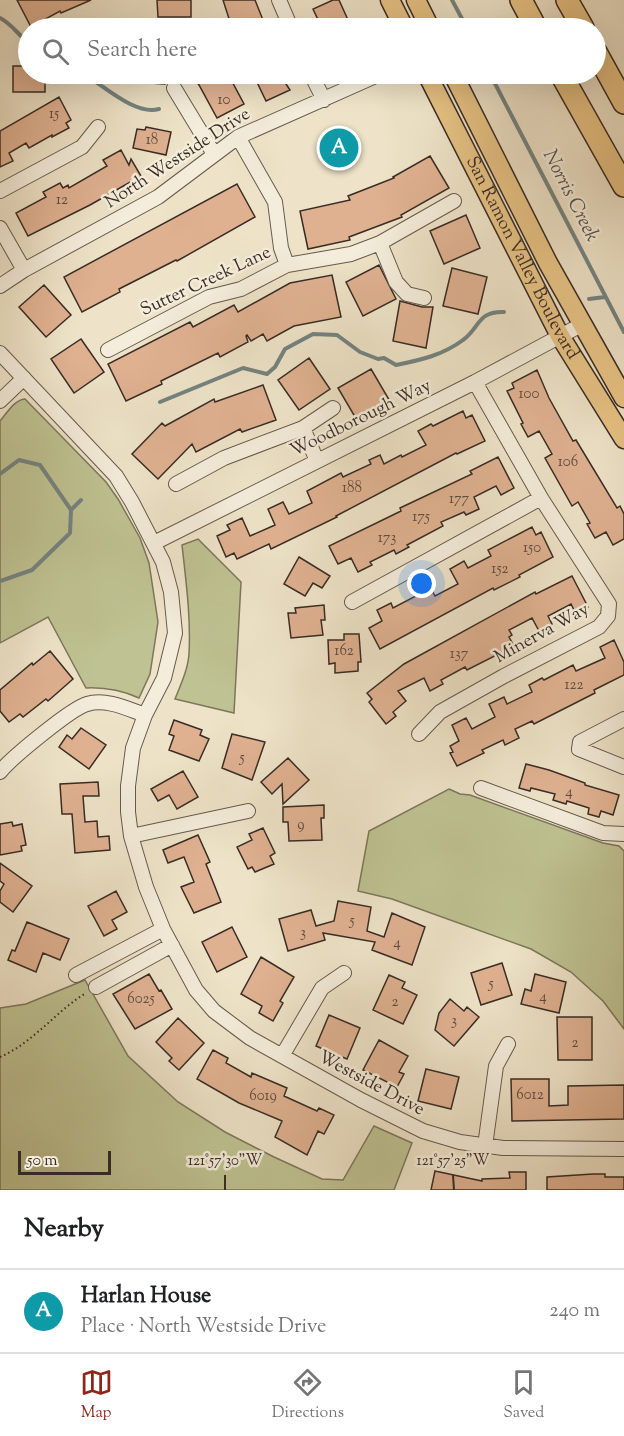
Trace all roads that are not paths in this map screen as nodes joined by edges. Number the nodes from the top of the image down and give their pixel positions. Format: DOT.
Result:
graph roads {
  1 [pos="279,0"];
  2 [pos="390,0"];
  3 [pos="416,0"];
  4 [pos="521,0"];
  5 [pos="567,0"];
  6 [pos="287,18"];
  7 [pos="399,18"];
  8 [pos="425,18"];
  9 [pos="531,18"];
  10 [pos="577,18"];
  11 [pos="606,70"];
  12 [pos="316,84"];
  13 [pos="358,84"];
  14 [pos="432,84"];
  15 [pos="458,84"];
  16 [pos="567,84"];
  17 [pos="174,88"];
  18 [pos="324,100"];
  19 [pos="624,103"];
  20 [pos="98,127"];
  21 [pos="238,137"];
  22 [pos="214,154"];
  23 [pos="624,186"];
  24 [pos="0,191"];
  25 [pos="454,201"];
  26 [pos="0,228"];
  27 [pos="380,243"];
  28 [pos="287,265"];
  29 [pos="24,270"];
  30 [pos="0,286"];
  31 [pos="424,298"];
  32 [pos="581,325"];
  33 [pos="560,336"];
  34 [pos="108,350"];
  35 [pos="0,353"];
  36 [pos="24,378"];
  37 [pos="475,382"];
  38 [pos="624,398"];
  39 [pos="0,401"];
  40 [pos="333,408"];
  41 [pos="303,428"];
  42 [pos="624,439"];
  43 [pos="317,461"];
  44 [pos="176,484"];
  45 [pos="542,498"];
  46 [pos="154,543"];
  47 [pos="352,602"];
  48 [pos="145,715"];
  49 [pos="624,719"];
  50 [pos="419,734"];
  51 [pos="624,766"];
  52 [pos="0,772"];
  53 [pos="481,788"];
  54 [pos="248,811"];
  55 [pos="624,834"];
  56 [pos="131,836"];
  57 [pos="164,929"];
  58 [pos="172,945"];
  59 [pos="344,973"];
  60 [pos="76,975"];
  61 [pos="96,987"];
  62 [pos="508,1044"];
  63 [pos="282,1056"];
  64 [pos="485,1146"];
  65 [pos="624,1149"];
  1 -- 6 [label="street"];
  2 -- 7 [label="main road"];
  3 -- 8 [label="main road"];
  4 -- 9 [label="highway"];
  5 -- 10 [label="highway"];
  11 -- 19 [label="highway"];
  12 -- 18 [label="street"];
  13 -- 18 [label="street, North Westside Drive"];
  14 -- 33 [label="main road, San Ramon Valley Boulevard"];
  15 -- 32 [label="main road, San Ramon Valley Boulevard"];
  16 -- 23 [label="highway"];
  17 -- 22 [label="street"];
  18 -- 21 [label="street, North Westside Drive"];
  20 -- 24 [label="street"];
  21 -- 22 [label="street, North Westside Drive"];
  21 -- 28 [label="street"];
  22 -- 29 [label="street, North Westside Drive"];
  25 -- 27 [label="street, Sutter Creek Lane"];
  26 -- 29 [label="street"];
  27 -- 28 [label="street, Sutter Creek Lane"];
  27 -- 31 [label="street"];
  28 -- 34 [label="street, Sutter Creek Lane"];
  29 -- 30 [label="street, North Westside Drive"];
  32 -- 33 [label="street, Woodborough Way"];
  32 -- 38 [label="main road, San Ramon Valley Boulevard"];
  33 -- 37 [label="street, Woodborough Way"];
  33 -- 42 [label="main road, San Ramon Valley Boulevard"];
  35 -- 36 [label="street"];
  36 -- 39 [label="street"];
  36 -- 46 [label="street"];
  37 -- 43 [label="street, Woodborough Way"];
  37 -- 45 [label="street, Minerva Way"];
  40 -- 41 [label="street"];
  41 -- 43 [label="street"];
  41 -- 44 [label="street"];
  43 -- 46 [label="street, Woodborough Way"];
  45 -- 47 [label="street"];
  45 -- 50 [label="street, Minerva Way"];
  46 -- 48 [label="street"];
  48 -- 52 [label="street"];
  48 -- 56 [label="street"];
  49 -- 51 [label="street"];
  53 -- 55 [label="street"];
  54 -- 56 [label="street"];
  56 -- 57 [label="street"];
  57 -- 58 [label="street, Westside Drive"];
  57 -- 60 [label="street"];
  58 -- 61 [label="street"];
  58 -- 63 [label="street, Westside Drive"];
  59 -- 63 [label="street"];
  62 -- 64 [label="street"];
  63 -- 64 [label="street, Westside Drive"];
  64 -- 65 [label="street, Westside Drive"];
}
